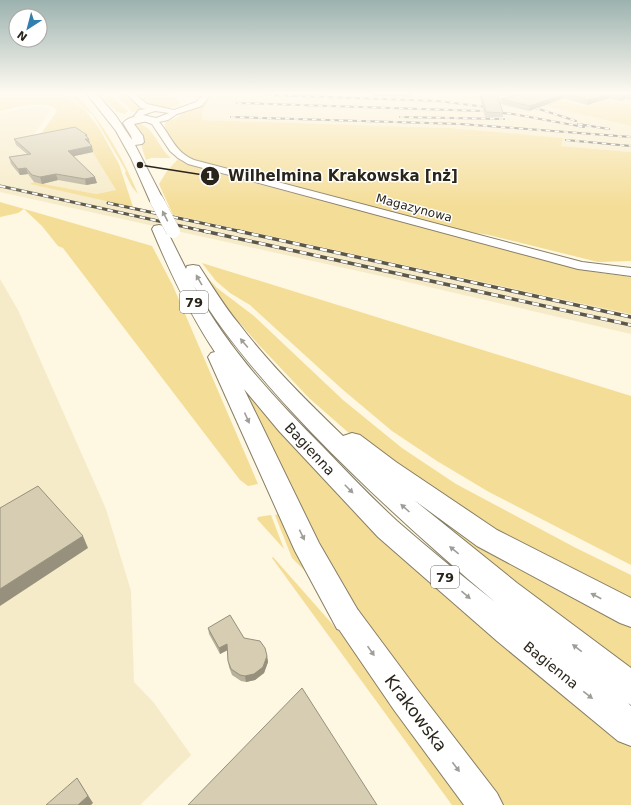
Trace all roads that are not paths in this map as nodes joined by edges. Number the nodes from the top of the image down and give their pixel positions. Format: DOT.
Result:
graph roads {
  1 [pos="110,132"];
  2 [pos="122,132"];
  3 [pos="134,132"];
  4 [pos="166,132"];
  5 [pos="135,155"];
  6 [pos="151,201"];
  7 [pos="170,240"];
  8 [pos="631,272"];
  9 [pos="212,333"];
  10 [pos="283,389"];
  11 [pos="631,613"];
  12 [pos="348,619"];
  13 [pos="631,688"];
  14 [pos="631,728"];
  15 [pos="485,805"];
  1 -- 6 [label="main road, Bagienna / 79"];
  2 -- 5 [label="main road, Bagienna / 79"];
  3 -- 5 [label="main road"];
  4 -- 8 [label="street, Magazynowa"];
  5 -- 6 [label="main road, Bagienna / 79"];
  6 -- 7 [label="main road, Bagienna / 79, bridge"];
  7 -- 9 [label="main road, Bagienna / 79"];
  10 -- 7 [label="main road, Bagienna / 79, one-way"];
  9 -- 12 [label="main road, one-way"];
  9 -- 14 [label="main road, Bagienna / 79, one-way"];
  11 -- 10 [label="main road, one-way"];
  13 -- 10 [label="main road, Bagienna / 79, one-way"];
  12 -- 15 [label="street, Krakowska, one-way"];
}
